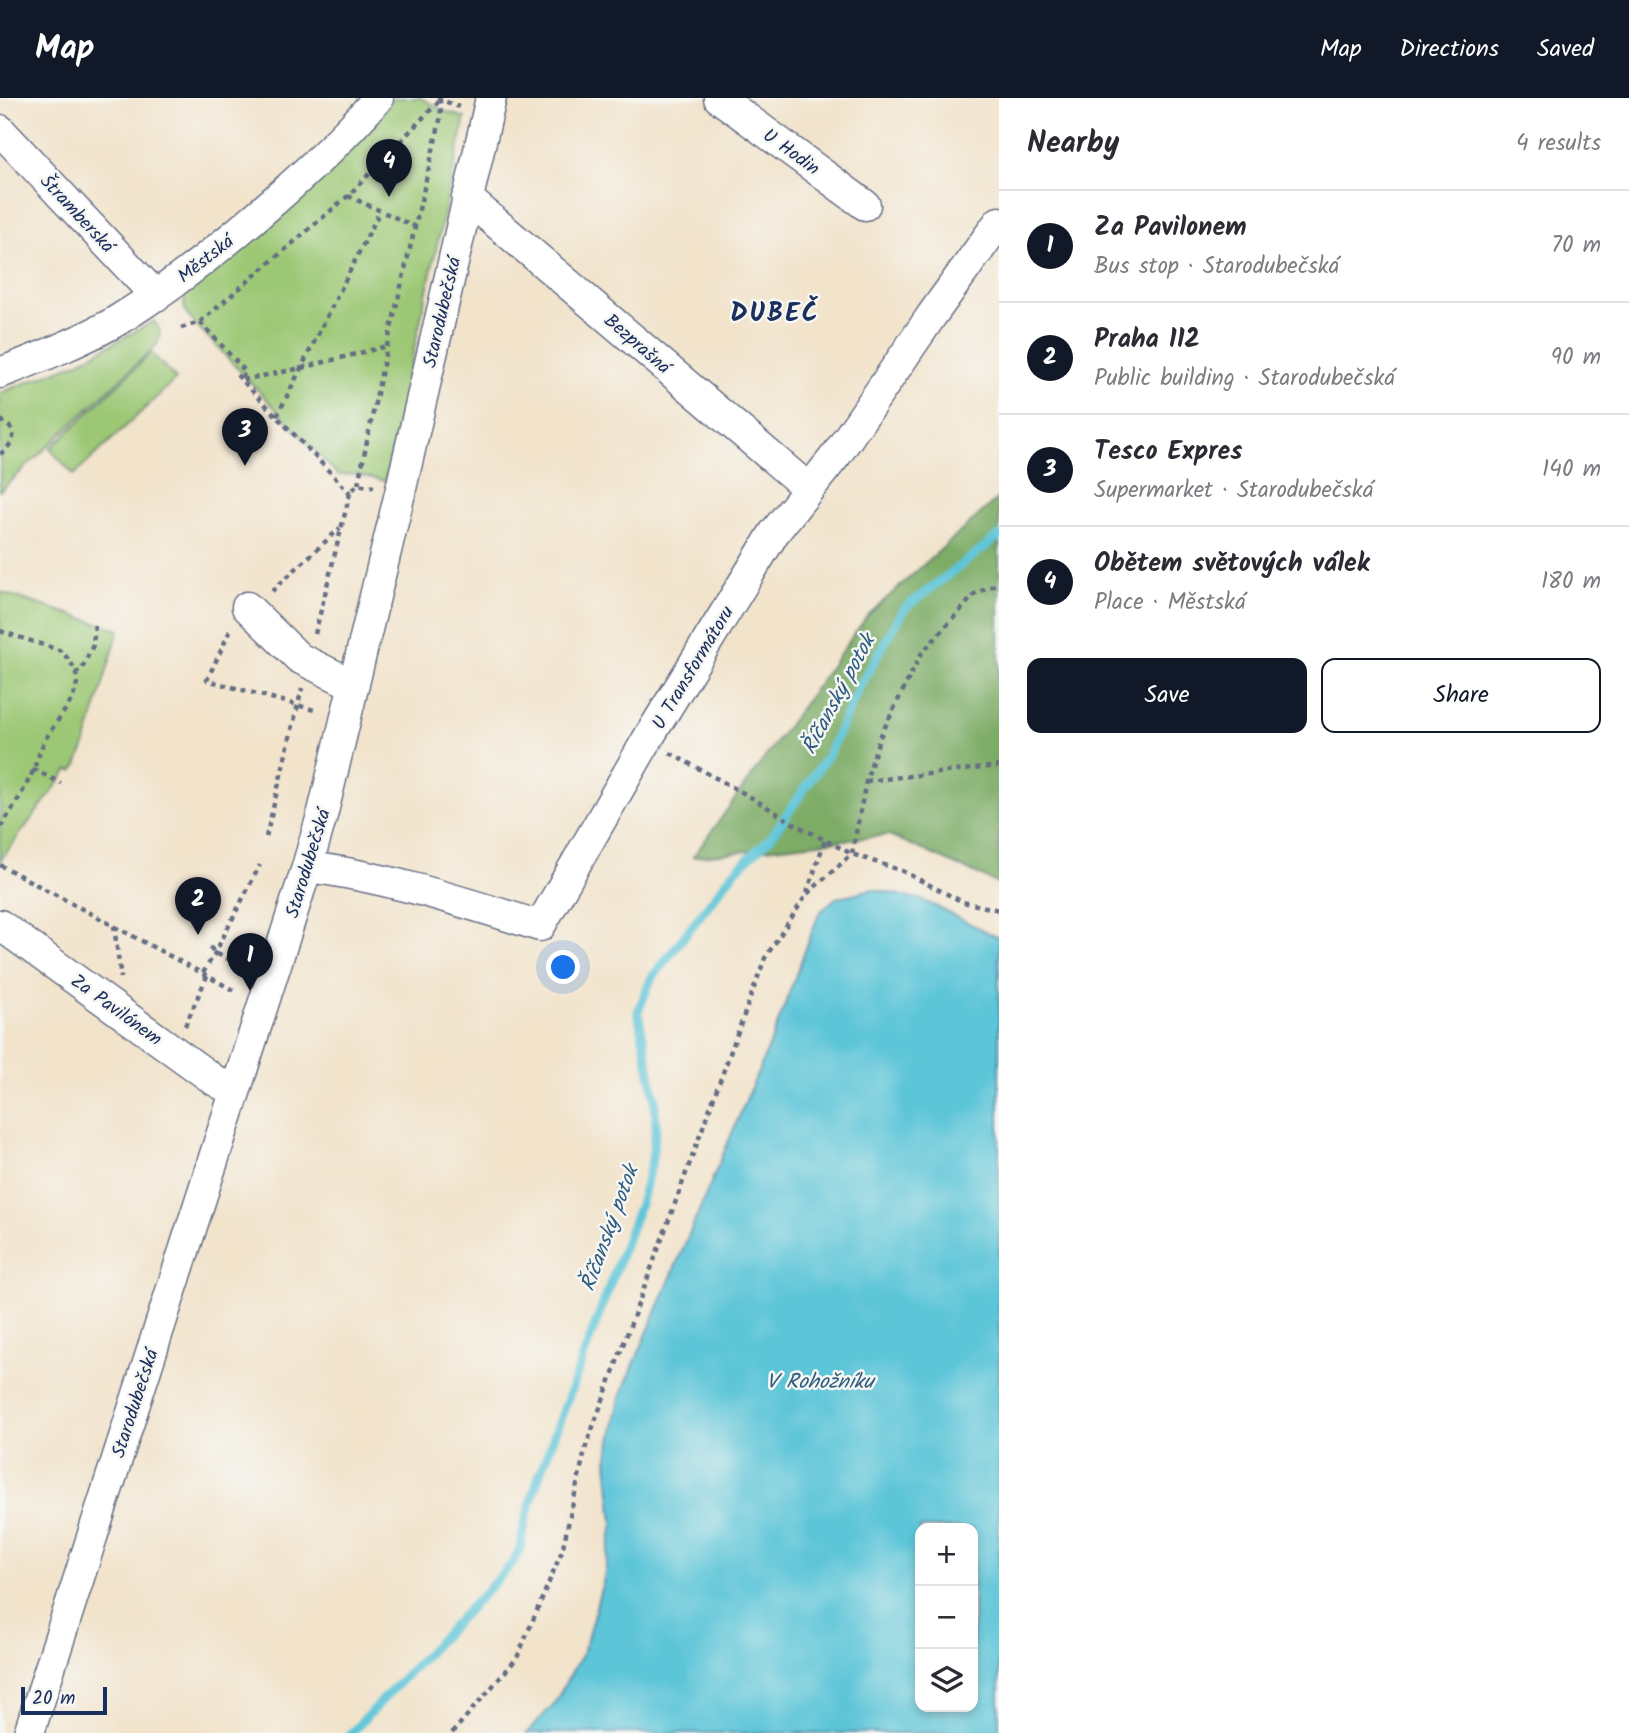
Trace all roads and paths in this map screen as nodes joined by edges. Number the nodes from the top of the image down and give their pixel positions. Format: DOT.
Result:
graph roads {
  1 [pos="377,98"];
  2 [pos="491,98"];
  3 [pos="719,98"];
  4 [pos="439,99"];
  5 [pos="460,107"];
  6 [pos="0,130"];
  7 [pos="348,196"];
  8 [pos="467,198"];
  9 [pos="865,205"];
  10 [pos="380,211"];
  11 [pos="999,222"];
  12 [pos="416,227"];
  13 [pos="156,296"];
  14 [pos="200,322"];
  15 [pos="181,328"];
  16 [pos="387,346"];
  17 [pos="302,368"];
  18 [pos="0,373"];
  19 [pos="240,378"];
  20 [pos="277,416"];
  21 [pos="0,420"];
  22 [pos="0,454"];
  23 [pos="358,484"];
  24 [pos="383,489"];
  25 [pos="809,489"];
  26 [pos="350,493"];
  27 [pos="341,527"];
  28 [pos="999,583"];
  29 [pos="250,609"];
  30 [pos="95,622"];
  31 [pos="0,631"];
  32 [pos="314,639"];
  33 [pos="75,673"];
  34 [pos="354,685"];
  35 [pos="302,686"];
  36 [pos="298,706"];
  37 [pos="346,719"];
  38 [pos="647,740"];
  39 [pos="999,766"];
  40 [pos="33,769"];
  41 [pos="866,781"];
  42 [pos="61,783"];
  43 [pos="0,828"];
  44 [pos="266,837"];
  45 [pos="825,840"];
  46 [pos="852,855"];
  47 [pos="0,864"];
  48 [pos="260,865"];
  49 [pos="307,867"];
  50 [pos="807,894"];
  51 [pos="999,910"];
  52 [pos="0,925"];
  53 [pos="114,926"];
  54 [pos="210,947"];
  55 [pos="215,953"];
  56 [pos="250,968"];
  57 [pos="205,974"];
  58 [pos="121,982"];
  59 [pos="244,996"];
  60 [pos="184,1027"];
  61 [pos="234,1091"];
  62 [pos="453,1732"];
  63 [pos="29,1733"];
  1 -- 13 [label="street, Městská"];
  2 -- 8 [label="street, Starodubečská"];
  3 -- 9 [label="street, U Hodin"];
  4 -- 5 [label="path"];
  4 -- 7 [label="path"];
  4 -- 12 [label="path"];
  6 -- 13 [label="street, Štramberská"];
  7 -- 10 [label="path"];
  7 -- 14 [label="path"];
  8 -- 25 [label="street, Bezprašná"];
  8 -- 34 [label="street, Starodubečská"];
  10 -- 12 [label="path"];
  10 -- 17 [label="path"];
  11 -- 25 [label="street, U Transformátoru"];
  12 -- 16 [label="path"];
  13 -- 18 [label="street, Městská"];
  14 -- 15 [label="path"];
  14 -- 19 [label="path"];
  16 -- 17 [label="path"];
  16 -- 23 [label="path"];
  17 -- 19 [label="path"];
  17 -- 20 [label="path"];
  19 -- 20 [label="path"];
  20 -- 26 [label="path"];
  21 -- 22 [label="path"];
  23 -- 24 [label="path"];
  23 -- 26 [label="path"];
  25 -- 38 [label="street, U Transformátoru"];
  26 -- 27 [label="path"];
  27 -- 29 [label="path"];
  27 -- 32 [label="path"];
  28 -- 41 [label="path"];
  29 -- 34 [label="street"];
  29 -- 36 [label="path"];
  30 -- 33 [label="path"];
  31 -- 33 [label="path"];
  33 -- 40 [label="path"];
  34 -- 37 [label="street, Starodubečská"];
  35 -- 36 [label="path"];
  36 -- 37 [label="path"];
  36 -- 44 [label="path"];
  37 -- 49 [label="street, Starodubečská"];
  38 -- 45 [label="path"];
  38 -- 49 [label="street, U Transformátoru"];
  39 -- 41 [label="path"];
  40 -- 42 [label="path"];
  40 -- 43 [label="path"];
  41 -- 46 [label="path"];
  45 -- 46 [label="path"];
  45 -- 50 [label="path"];
  46 -- 50 [label="path"];
  46 -- 51 [label="path"];
  47 -- 53 [label="path"];
  48 -- 55 [label="path"];
  49 -- 61 [label="street, Starodubečská"];
  50 -- 62 [label="path"];
  52 -- 61 [label="street, Za Pavilónem"];
  53 -- 57 [label="path"];
  53 -- 58 [label="path"];
  54 -- 55 [label="path"];
  55 -- 56 [label="path"];
  55 -- 57 [label="path"];
  57 -- 59 [label="path"];
  57 -- 60 [label="path"];
  61 -- 63 [label="street, Starodubečská"];
}
